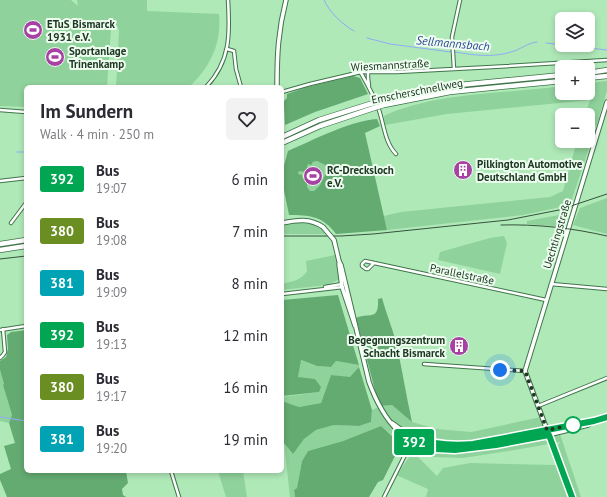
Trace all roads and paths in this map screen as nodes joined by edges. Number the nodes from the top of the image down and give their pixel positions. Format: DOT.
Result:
graph roads {
  1 [pos="228,0"];
  2 [pos="286,0"];
  3 [pos="460,0"];
  4 [pos="227,49"];
  5 [pos="607,60"];
  6 [pos="454,69"];
  7 [pos="607,70"];
  8 [pos="361,72"];
  9 [pos="368,72"];
  10 [pos="595,72"];
  11 [pos="555,76"];
  12 [pos="607,76"];
  13 [pos="595,77"];
  14 [pos="555,81"];
  15 [pos="207,85"];
  16 [pos="240,85"];
  17 [pos="277,85"];
  18 [pos="369,87"];
  19 [pos="284,91"];
  20 [pos="607,102"];
  21 [pos="373,105"];
  22 [pos="0,110"];
  23 [pos="24,112"];
  24 [pos="284,136"];
  25 [pos="284,142"];
  26 [pos="396,154"];
  27 [pos="24,178"];
  28 [pos="0,180"];
  29 [pos="24,206"];
  30 [pos="11,223"];
  31 [pos="284,223"];
  32 [pos="24,240"];
  33 [pos="0,244"];
  34 [pos="24,246"];
  35 [pos="0,250"];
  36 [pos="374,263"];
  37 [pos="551,284"];
  38 [pos="344,285"];
  39 [pos="607,289"];
  40 [pos="284,294"];
  41 [pos="546,300"];
  42 [pos="24,326"];
  43 [pos="2,329"];
  44 [pos="0,358"];
  45 [pos="424,364"];
  46 [pos="525,371"];
  47 [pos="607,378"];
  48 [pos="538,406"];
  49 [pos="607,417"];
  50 [pos="388,419"];
  51 [pos="594,421"];
  52 [pos="547,430"];
  53 [pos="549,435"];
  54 [pos="414,437"];
  55 [pos="412,441"];
  56 [pos="172,473"];
  57 [pos="178,497"];
  58 [pos="384,497"];
  59 [pos="572,497"];
  1 -- 4 [label="street"];
  2 -- 17 [label="main road"];
  3 -- 6 [label="street"];
  4 -- 15 [label="street"];
  4 -- 16 [label="street"];
  5 -- 6 [label="street, Wiesmannstraße"];
  6 -- 9 [label="street, Wiesmannstraße"];
  7 -- 10 [label="highway"];
  8 -- 9 [label="street, Wiesmannstraße"];
  8 -- 18 [label="street"];
  8 -- 19 [label="street, Wiesmannstraße"];
  9 -- 18 [label="street"];
  11 -- 21 [label="highway, Emscherschnellweg, bridge"];
  12 -- 13 [label="highway"];
  14 -- 21 [label="highway, Emscherschnellweg, bridge"];
  18 -- 26 [label="street"];
  20 -- 37 [label="main road, Uechtingstraße"];
  21 -- 24 [label="highway, Emscherschnellweg"];
  21 -- 25 [label="highway, Emscherschnellweg"];
  22 -- 23 [label="street"];
  27 -- 28 [label="street"];
  29 -- 30 [label="street"];
  31 -- 38 [label="main road, bridge"];
  32 -- 33 [label="highway"];
  34 -- 35 [label="highway"];
  36 -- 41 [label="street, Parallelstraße"];
  37 -- 39 [label="street"];
  37 -- 41 [label="main road, Uechtingstraße"];
  38 -- 40 [label="street"];
  38 -- 50 [label="main road"];
  41 -- 46 [label="main road, Uechtingstraße"];
  42 -- 43 [label="street"];
  43 -- 44 [label="street"];
  45 -- 46 [label="street"];
  46 -- 48 [label="main road"];
  47 -- 48 [label="street"];
  48 -- 52 [label="main road"];
  49 -- 51 [label="main road"];
  50 -- 54 [label="main road"];
  50 -- 55 [label="main road"];
  51 -- 52 [label="main road"];
  51 -- 53 [label="main road"];
  52 -- 53 [label="main road"];
  52 -- 54 [label="main road"];
  53 -- 55 [label="main road"];
  53 -- 59 [label="main road"];
  54 -- 55 [label="street"];
  55 -- 58 [label="street"];
  56 -- 57 [label="street"];
}
